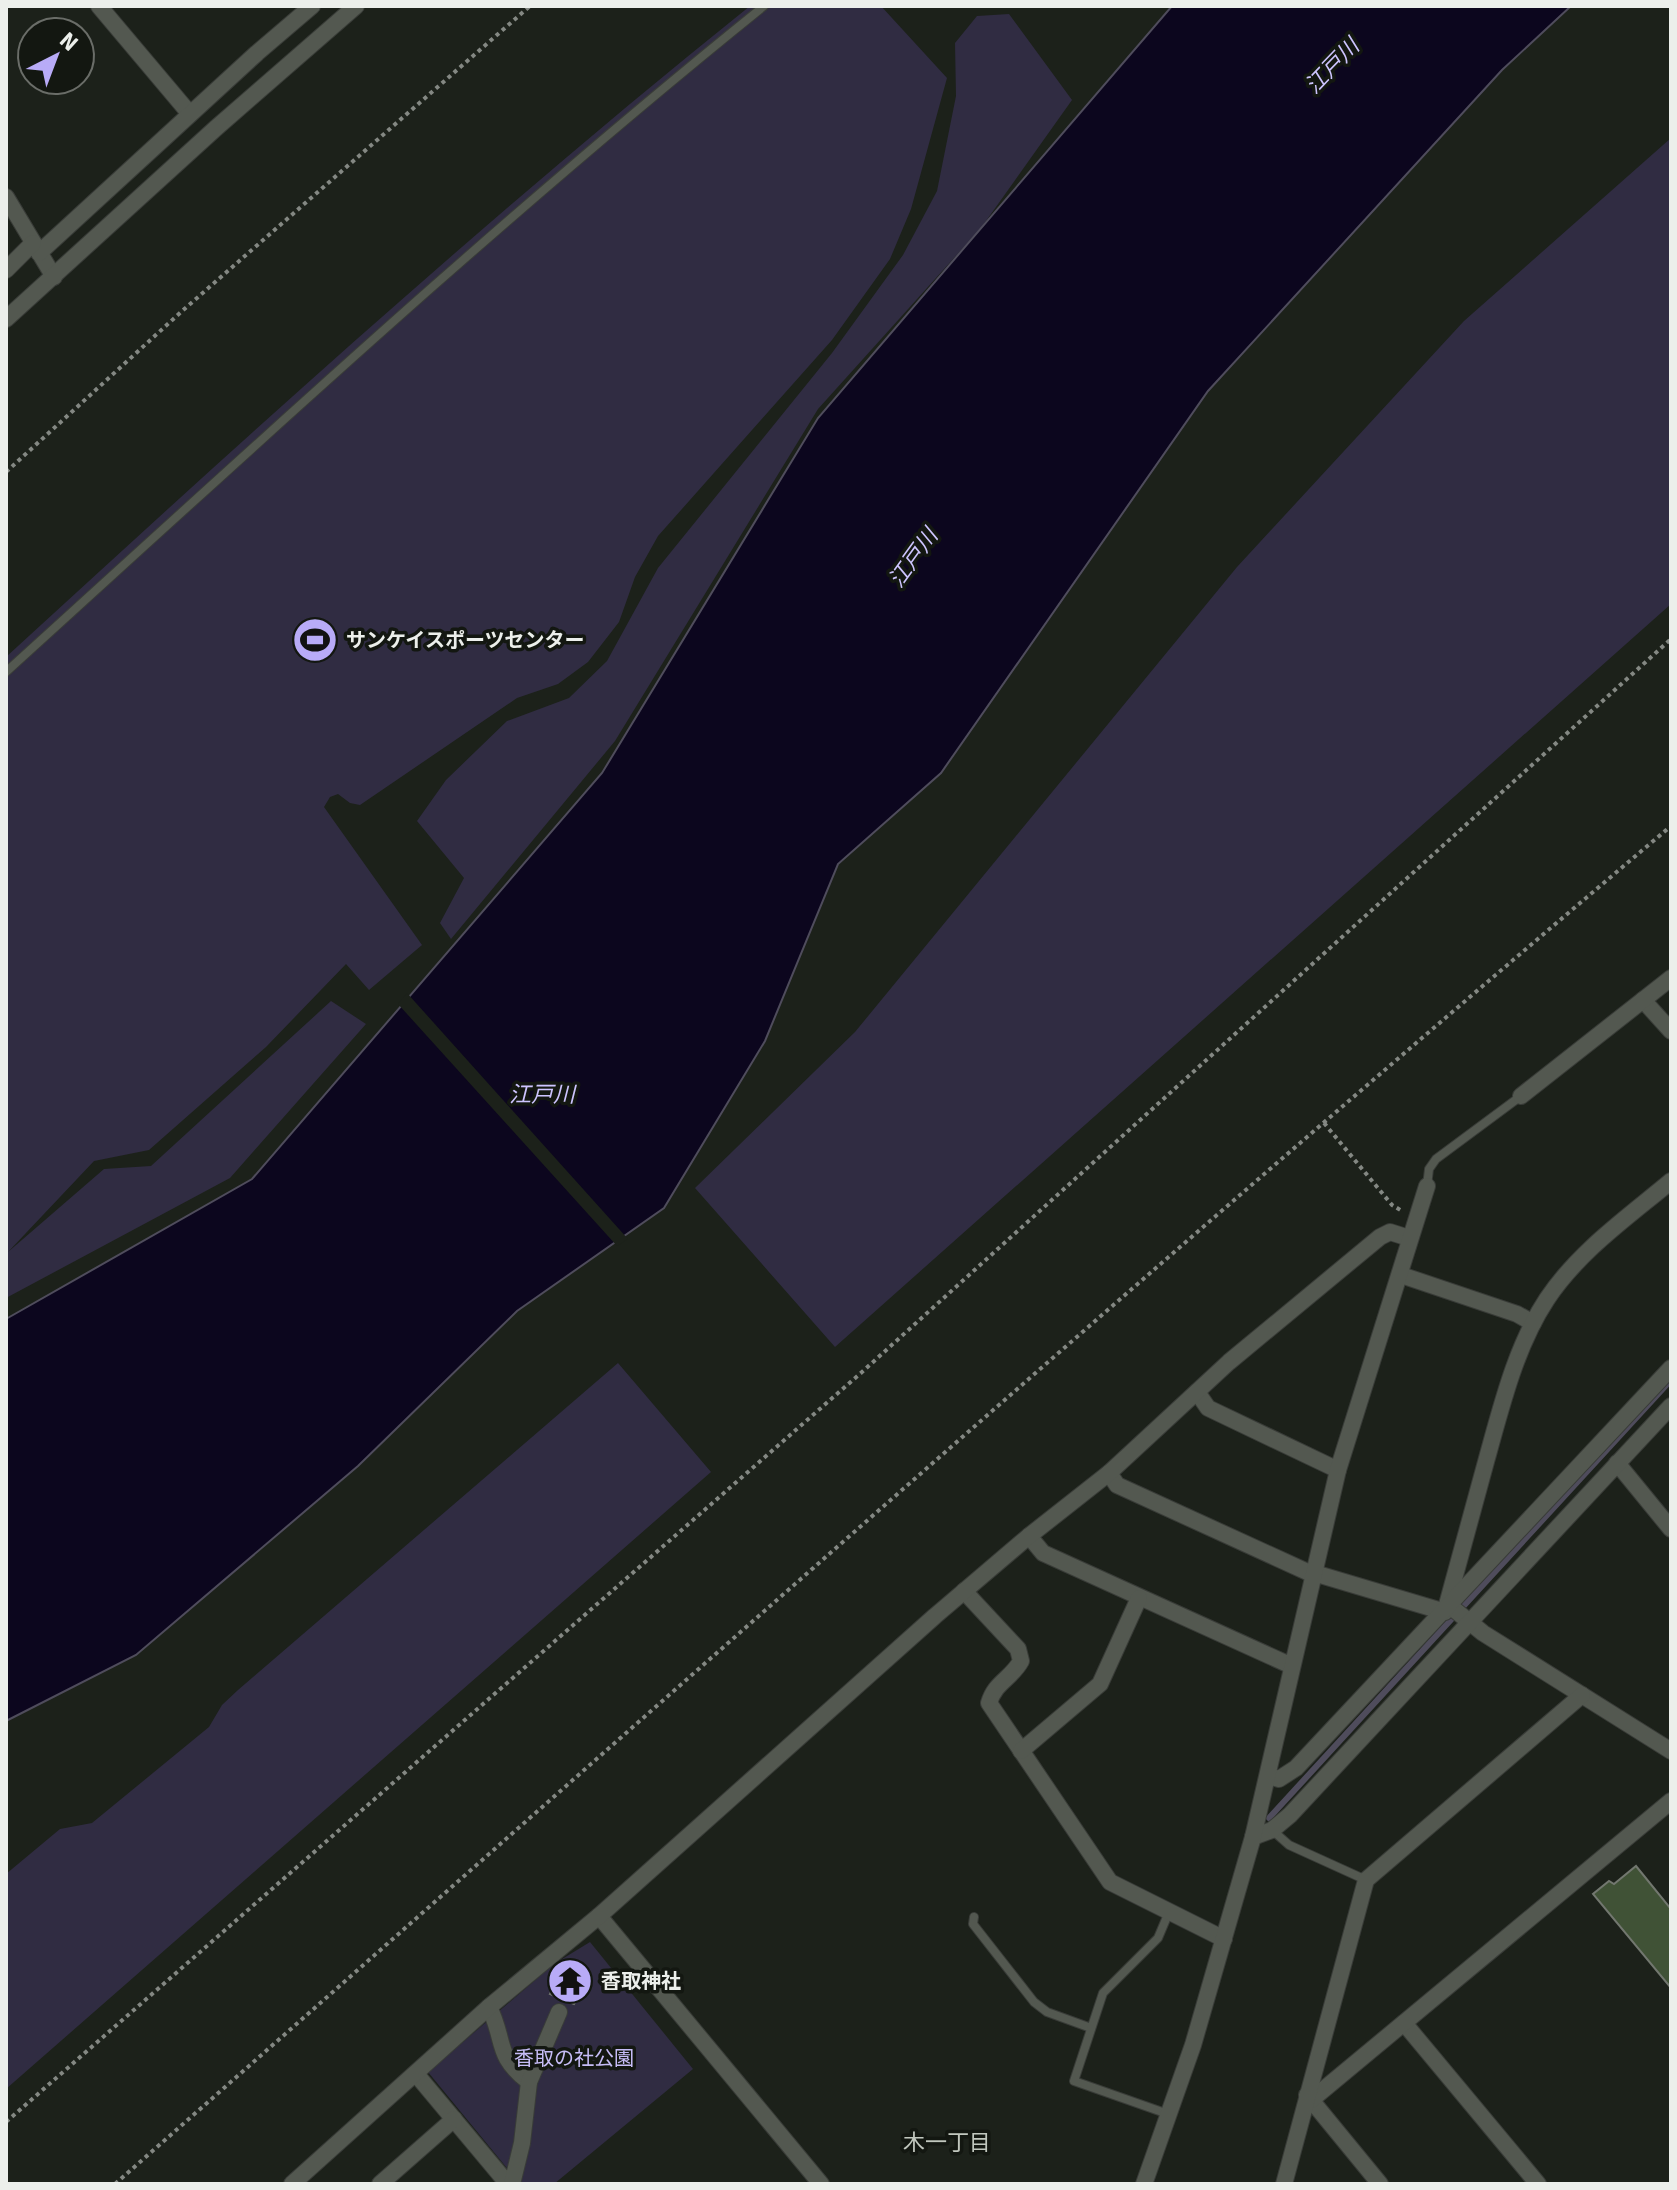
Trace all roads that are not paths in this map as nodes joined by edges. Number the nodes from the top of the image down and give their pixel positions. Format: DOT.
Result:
graph roads {
  1 [pos="99,6"];
  2 [pos="312,6"];
  3 [pos="356,6"];
  4 [pos="764,6"];
  5 [pos="190,114"];
  6 [pos="6,197"];
  7 [pos="36,248"];
  8 [pos="6,270"];
  9 [pos="54,277"];
  10 [pos="6,319"];
  11 [pos="6,672"];
  12 [pos="1671,978"];
  13 [pos="1643,1000"];
  14 [pos="1671,1031"];
  15 [pos="1521,1096"];
  16 [pos="1671,1181"];
  17 [pos="1427,1186"];
  18 [pos="1409,1238"];
  19 [pos="1401,1275"];
  20 [pos="1533,1323"];
  21 [pos="1671,1368"];
  22 [pos="1197,1392"];
  23 [pos="1671,1406"];
  24 [pos="1617,1463"];
  25 [pos="1338,1470"];
  26 [pos="1109,1473"];
  27 [pos="1671,1529"];
  28 [pos="1029,1536"];
  29 [pos="1314,1574"];
  30 [pos="964,1591"];
  31 [pos="1139,1598"];
  32 [pos="1447,1609"];
  33 [pos="1468,1622"];
  34 [pos="1292,1666"];
  35 [pos="1582,1695"];
  36 [pos="1021,1751"];
  37 [pos="1671,1751"];
  38 [pos="1268,1776"];
  39 [pos="1671,1801"];
  40 [pos="1272,1830"];
  41 [pos="1253,1837"];
  42 [pos="1366,1880"];
  43 [pos="1169,1911"];
  44 [pos="599,1916"];
  45 [pos="974,1917"];
  46 [pos="1224,1939"];
  47 [pos="489,2007"];
  48 [pos="559,2012"];
  49 [pos="1404,2023"];
  50 [pos="1091,2028"];
  51 [pos="416,2074"];
  52 [pos="529,2082"];
  53 [pos="1309,2098"];
  54 [pos="1169,2114"];
  55 [pos="454,2119"];
  56 [pos="292,2184"];
  57 [pos="380,2184"];
  58 [pos="510,2184"];
  59 [pos="821,2184"];
  60 [pos="1144,2184"];
  61 [pos="1284,2184"];
  62 [pos="1380,2184"];
  63 [pos="1538,2184"];
  1 -- 5 [label="street"];
  2 -- 5 [label="street"];
  3 -- 9 [label="street"];
  4 -- 11 [label="lane"];
  5 -- 7 [label="street"];
  6 -- 7 [label="street"];
  7 -- 8 [label="street"];
  7 -- 9 [label="street"];
  9 -- 10 [label="street"];
  12 -- 13 [label="street"];
  13 -- 14 [label="street"];
  13 -- 15 [label="street"];
  15 -- 17 [label="lane"];
  16 -- 20 [label="street"];
  17 -- 18 [label="street"];
  18 -- 19 [label="street"];
  18 -- 22 [label="street"];
  19 -- 20 [label="street"];
  19 -- 25 [label="street"];
  20 -- 32 [label="street"];
  21 -- 32 [label="street"];
  22 -- 25 [label="street"];
  22 -- 26 [label="street"];
  23 -- 24 [label="street"];
  24 -- 27 [label="street"];
  24 -- 33 [label="street"];
  25 -- 29 [label="street"];
  26 -- 28 [label="street"];
  26 -- 29 [label="street"];
  28 -- 30 [label="street"];
  28 -- 31 [label="street"];
  29 -- 32 [label="street"];
  29 -- 34 [label="street"];
  30 -- 36 [label="street"];
  30 -- 44 [label="street"];
  31 -- 34 [label="street"];
  31 -- 36 [label="street"];
  32 -- 33 [label="street"];
  32 -- 38 [label="street"];
  33 -- 35 [label="street"];
  33 -- 40 [label="street"];
  34 -- 38 [label="street"];
  35 -- 37 [label="street"];
  35 -- 42 [label="street"];
  36 -- 43 [label="street"];
  38 -- 41 [label="street"];
  39 -- 49 [label="street"];
  40 -- 41 [label="street"];
  40 -- 42 [label="lane"];
  41 -- 46 [label="street"];
  42 -- 53 [label="street"];
  43 -- 46 [label="street"];
  43 -- 50 [label="lane"];
  44 -- 47 [label="street"];
  44 -- 59 [label="street"];
  45 -- 50 [label="lane"];
  46 -- 54 [label="street"];
  47 -- 51 [label="street"];
  47 -- 52 [label="street"];
  48 -- 52 [label="street"];
  49 -- 53 [label="street"];
  49 -- 63 [label="street"];
  50 -- 54 [label="lane"];
  51 -- 55 [label="street"];
  51 -- 56 [label="street"];
  52 -- 58 [label="street"];
  53 -- 61 [label="street"];
  53 -- 62 [label="street"];
  54 -- 60 [label="street"];
  55 -- 57 [label="street"];
  55 -- 58 [label="street"];
}
